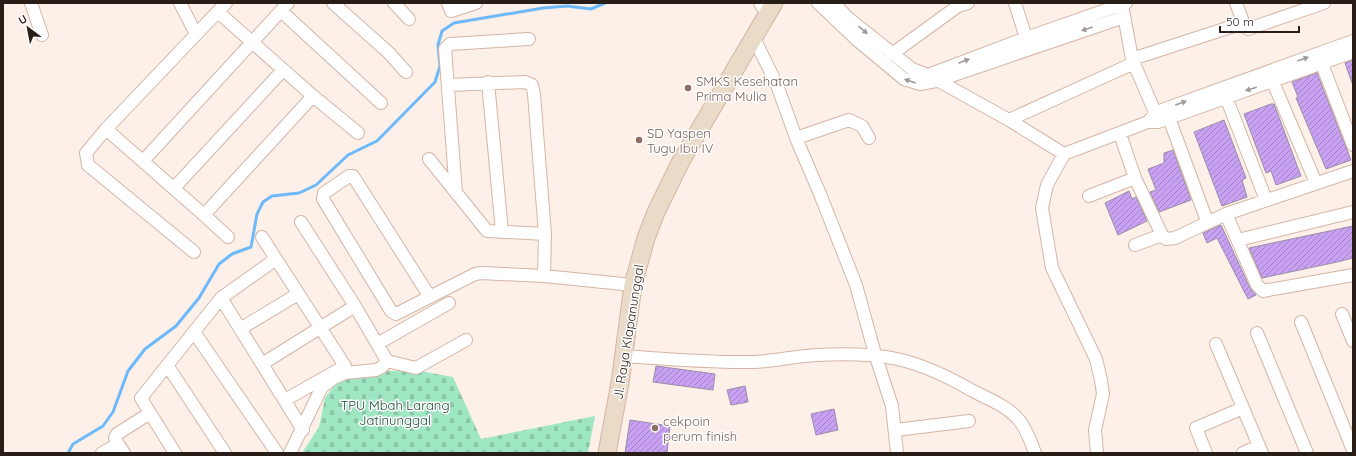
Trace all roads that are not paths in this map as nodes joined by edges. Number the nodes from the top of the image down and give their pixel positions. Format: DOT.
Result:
graph roads {
  1 [pos="31,3"];
  2 [pos="180,3"];
  3 [pos="333,3"];
  4 [pos="394,3"];
  5 [pos="448,3"];
  6 [pos="476,3"];
  7 [pos="818,3"];
  8 [pos="834,3"];
  9 [pos="1015,3"];
  10 [pos="1236,3"];
  11 [pos="1324,3"];
  12 [pos="961,4"];
  13 [pos="1123,4"];
  14 [pos="222,7"];
  15 [pos="284,7"];
  16 [pos="767,7"];
  17 [pos="1124,17"];
  18 [pos="409,19"];
  19 [pos="1243,23"];
  20 [pos="196,34"];
  21 [pos="42,35"];
  22 [pos="754,38"];
  23 [pos="1026,38"];
  24 [pos="529,39"];
  25 [pos="1353,41"];
  26 [pos="252,44"];
  27 [pos="1353,52"];
  28 [pos="892,54"];
  29 [pos="1133,61"];
  30 [pos="1322,64"];
  31 [pos="283,70"];
  32 [pos="406,72"];
  33 [pos="932,78"];
  34 [pos="488,82"];
  35 [pos="1273,82"];
  36 [pos="448,85"];
  37 [pos="313,96"];
  38 [pos="1226,97"];
  39 [pos="381,103"];
  40 [pos="1158,118"];
  41 [pos="1009,120"];
  42 [pos="106,129"];
  43 [pos="358,133"];
  44 [pos="1120,134"];
  45 [pos="796,138"];
  46 [pos="869,138"];
  47 [pos="1353,145"];
  48 [pos="1064,154"];
  49 [pos="429,159"];
  50 [pos="143,162"];
  51 [pos="1353,171"];
  52 [pos="1135,178"];
  53 [pos="1316,183"];
  54 [pos="174,188"];
  55 [pos="456,193"];
  56 [pos="1089,196"];
  57 [pos="1266,200"];
  58 [pos="1353,212"];
  59 [pos="1226,214"];
  60 [pos="204,215"];
  61 [pos="301,222"];
  62 [pos="1207,222"];
  63 [pos="502,232"];
  64 [pos="545,234"];
  65 [pos="1162,235"];
  66 [pos="228,237"];
  67 [pos="262,238"];
  68 [pos="1238,240"];
  69 [pos="1135,245"];
  70 [pos="194,252"];
  71 [pos="276,260"];
  72 [pos="1353,275"];
  73 [pos="544,276"];
  74 [pos="633,285"];
  75 [pos="298,294"];
  76 [pos="430,297"];
  77 [pos="222,298"];
  78 [pos="449,303"];
  79 [pos="355,306"];
  80 [pos="1342,314"];
  81 [pos="1301,322"];
  82 [pos="240,329"];
  83 [pos="321,329"];
  84 [pos="194,332"];
  85 [pos="1257,333"];
  86 [pos="466,340"];
  87 [pos="1353,342"];
  88 [pos="377,344"];
  89 [pos="1216,344"];
  90 [pos="875,354"];
  91 [pos="623,356"];
  92 [pos="387,361"];
  93 [pos="262,364"];
  94 [pos="167,365"];
  95 [pos="347,369"];
  96 [pos="285,400"];
  97 [pos="1243,408"];
  98 [pos="150,413"];
  99 [pos="970,421"];
  100 [pos="303,430"];
  101 [pos="896,430"];
  102 [pos="121,448"];
  103 [pos="1260,450"];
  104 [pos="1353,450"];
  105 [pos="102,453"];
  106 [pos="175,453"];
  107 [pos="225,453"];
  108 [pos="277,453"];
  109 [pos="290,453"];
  110 [pos="607,453"];
  111 [pos="898,453"];
  112 [pos="1035,453"];
  113 [pos="1097,453"];
  114 [pos="1206,453"];
  115 [pos="1243,453"];
  116 [pos="1307,453"];
  1 -- 21 [label="street"];
  2 -- 20 [label="street"];
  3 -- 32 [label="street"];
  4 -- 18 [label="street"];
  5 -- 6 [label="street"];
  33 -- 7 [label="street, one-way"];
  8 -- 28 [label="street, one-way"];
  9 -- 23 [label="street"];
  10 -- 19 [label="street"];
  11 -- 19 [label="street"];
  12 -- 28 [label="street"];
  13 -- 17 [label="street"];
  13 -- 23 [label="street"];
  14 -- 20 [label="street"];
  14 -- 26 [label="street"];
  15 -- 26 [label="street"];
  15 -- 39 [label="street"];
  16 -- 22 [label="street, Jl. Raya Klapanunggal"];
  17 -- 29 [label="street"];
  17 -- 33 [label="street, one-way"];
  19 -- 29 [label="street"];
  20 -- 42 [label="street"];
  22 -- 45 [label="street"];
  22 -- 74 [label="street, Jl. Raya Klapanunggal"];
  33 -- 23 [label="street, one-way"];
  24 -- 36 [label="street"];
  40 -- 25 [label="street, one-way"];
  26 -- 31 [label="street"];
  26 -- 50 [label="street"];
  27 -- 30 [label="street"];
  28 -- 33 [label="street"];
  29 -- 40 [label="street"];
  29 -- 41 [label="street"];
  30 -- 35 [label="street"];
  30 -- 47 [label="street"];
  31 -- 37 [label="street"];
  31 -- 54 [label="street"];
  33 -- 41 [label="street"];
  34 -- 36 [label="street"];
  34 -- 63 [label="street"];
  34 -- 64 [label="street"];
  35 -- 38 [label="street, one-way"];
  35 -- 53 [label="street"];
  36 -- 55 [label="street"];
  37 -- 43 [label="street"];
  37 -- 60 [label="street"];
  38 -- 40 [label="street"];
  38 -- 57 [label="street"];
  40 -- 44 [label="street"];
  40 -- 62 [label="street"];
  41 -- 48 [label="street"];
  42 -- 50 [label="street"];
  42 -- 70 [label="street"];
  44 -- 48 [label="street"];
  44 -- 52 [label="street"];
  45 -- 46 [label="street"];
  45 -- 90 [label="street"];
  48 -- 113 [label="street"];
  49 -- 55 [label="street"];
  50 -- 54 [label="street"];
  51 -- 53 [label="street"];
  52 -- 56 [label="street"];
  52 -- 65 [label="street"];
  53 -- 57 [label="street"];
  54 -- 60 [label="street"];
  55 -- 63 [label="street"];
  57 -- 59 [label="street"];
  58 -- 68 [label="street"];
  59 -- 62 [label="street"];
  59 -- 68 [label="street"];
  60 -- 66 [label="street"];
  61 -- 79 [label="street"];
  62 -- 65 [label="street"];
  63 -- 64 [label="street"];
  64 -- 73 [label="street"];
  65 -- 69 [label="street"];
  67 -- 71 [label="street"];
  68 -- 72 [label="street"];
  71 -- 75 [label="street"];
  71 -- 77 [label="street"];
  73 -- 74 [label="street"];
  73 -- 76 [label="street"];
  74 -- 91 [label="street, Jl. Raya Klapanunggal"];
  75 -- 82 [label="street"];
  75 -- 83 [label="street"];
  76 -- 76 [label="street"];
  77 -- 82 [label="street"];
  77 -- 84 [label="street"];
  78 -- 88 [label="street"];
  79 -- 83 [label="street"];
  79 -- 88 [label="street"];
  80 -- 87 [label="street"];
  81 -- 104 [label="street"];
  82 -- 93 [label="street"];
  83 -- 93 [label="street"];
  83 -- 95 [label="street"];
  84 -- 94 [label="street"];
  84 -- 108 [label="street"];
  85 -- 116 [label="street"];
  86 -- 92 [label="street"];
  88 -- 92 [label="street"];
  89 -- 97 [label="street"];
  90 -- 91 [label="street"];
  90 -- 101 [label="street"];
  90 -- 112 [label="street"];
  91 -- 110 [label="street, Jl. Raya Klapanunggal"];
  92 -- 95 [label="street"];
  93 -- 96 [label="street"];
  94 -- 98 [label="street"];
  94 -- 107 [label="street"];
  95 -- 96 [label="street"];
  95 -- 100 [label="street"];
  96 -- 100 [label="street"];
  97 -- 103 [label="street"];
  97 -- 114 [label="street"];
  98 -- 102 [label="street"];
  98 -- 106 [label="street"];
  99 -- 101 [label="street"];
  100 -- 109 [label="street"];
  101 -- 111 [label="street"];
  102 -- 105 [label="street"];
  103 -- 115 [label="street"];
}
